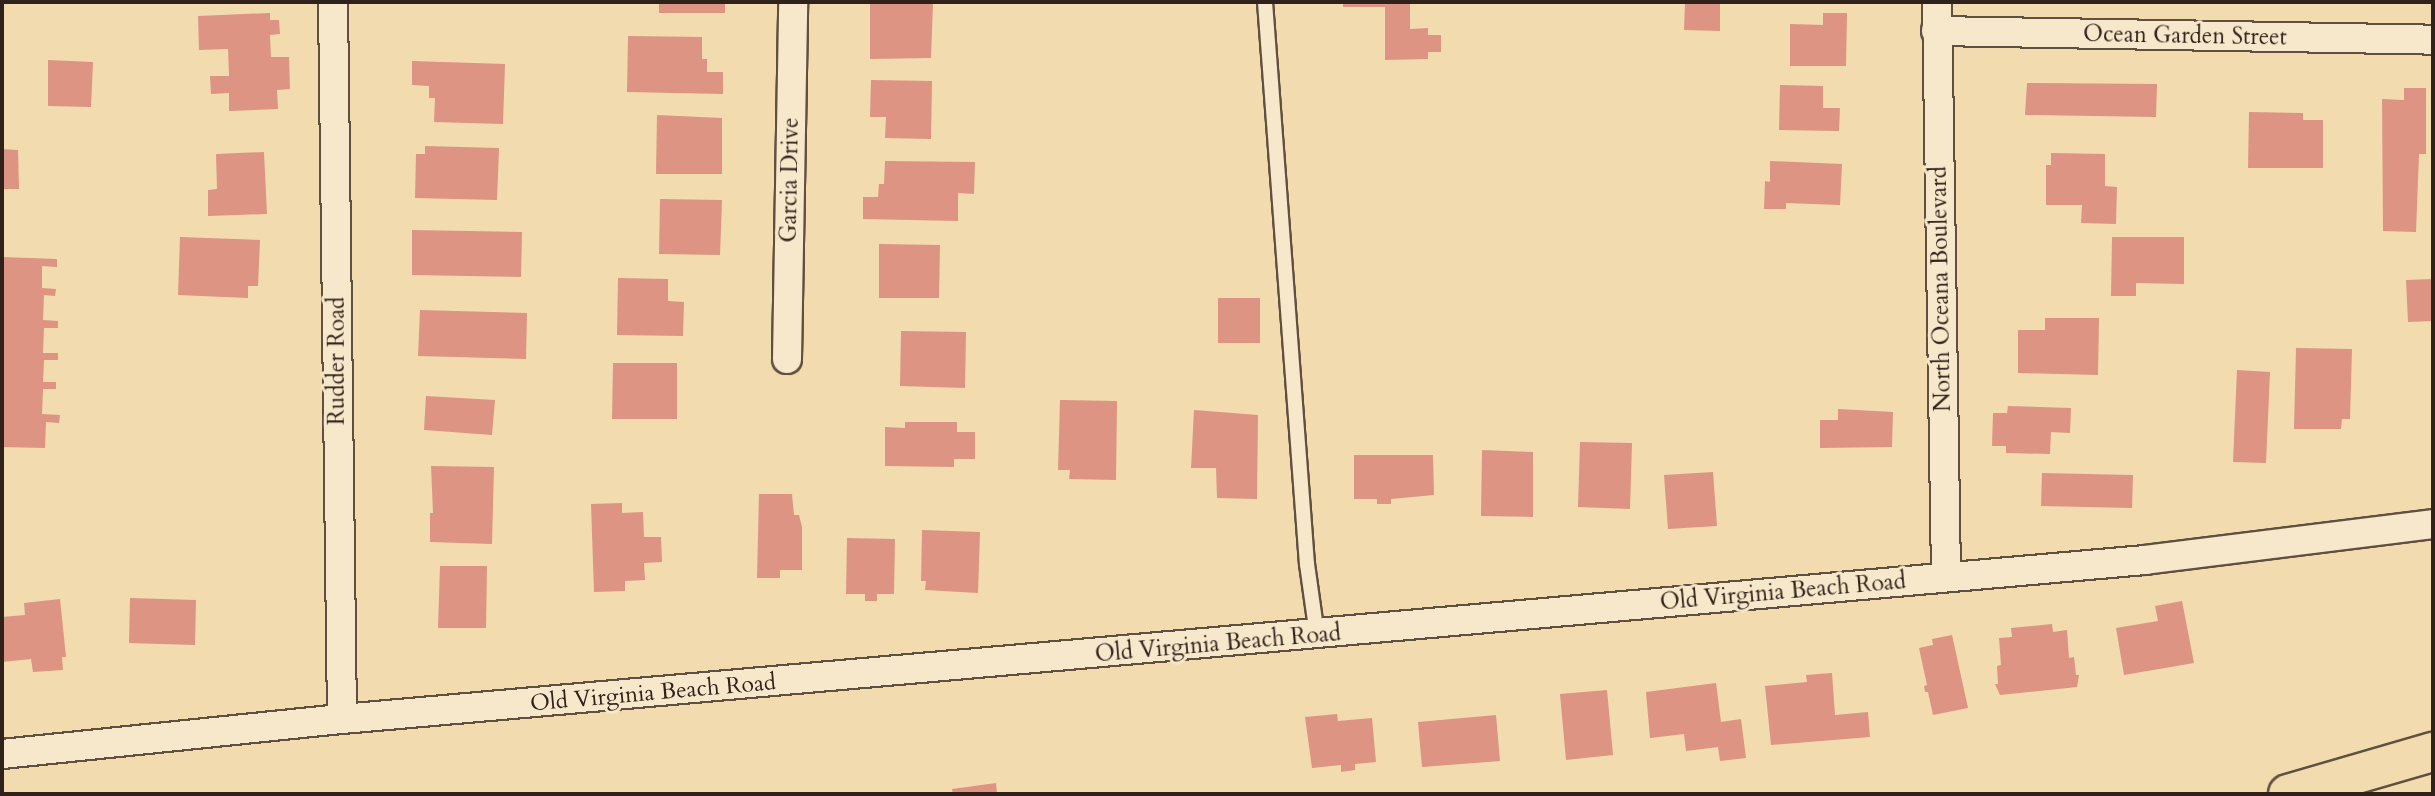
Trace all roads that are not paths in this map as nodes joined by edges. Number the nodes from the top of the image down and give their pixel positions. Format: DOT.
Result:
graph roads {
  1 [pos="333,2"];
  2 [pos="793,2"];
  3 [pos="1265,2"];
  4 [pos="1937,2"];
  5 [pos="1936,32"];
  6 [pos="2433,40"];
  7 [pos="787,359"];
  8 [pos="2433,524"];
  9 [pos="1946,577"];
  10 [pos="1317,635"];
  11 [pos="342,719"];
  12 [pos="2433,752"];
  13 [pos="2,754"];
  14 [pos="2288,794"];
  1 -- 11 [label="street, Rudder Road"];
  2 -- 7 [label="street, Garcia Drive"];
  3 -- 10 [label="lane"];
  4 -- 5 [label="street, North Oceana Boulevard"];
  5 -- 6 [label="street, Ocean Garden Street"];
  5 -- 9 [label="street, North Oceana Boulevard"];
  8 -- 9 [label="street, Old Virginia Beach Road"];
  9 -- 10 [label="street, Old Virginia Beach Road"];
  10 -- 11 [label="street, Old Virginia Beach Road"];
  11 -- 13 [label="street, Old Virginia Beach Road"];
  12 -- 14 [label="highway"];
}
